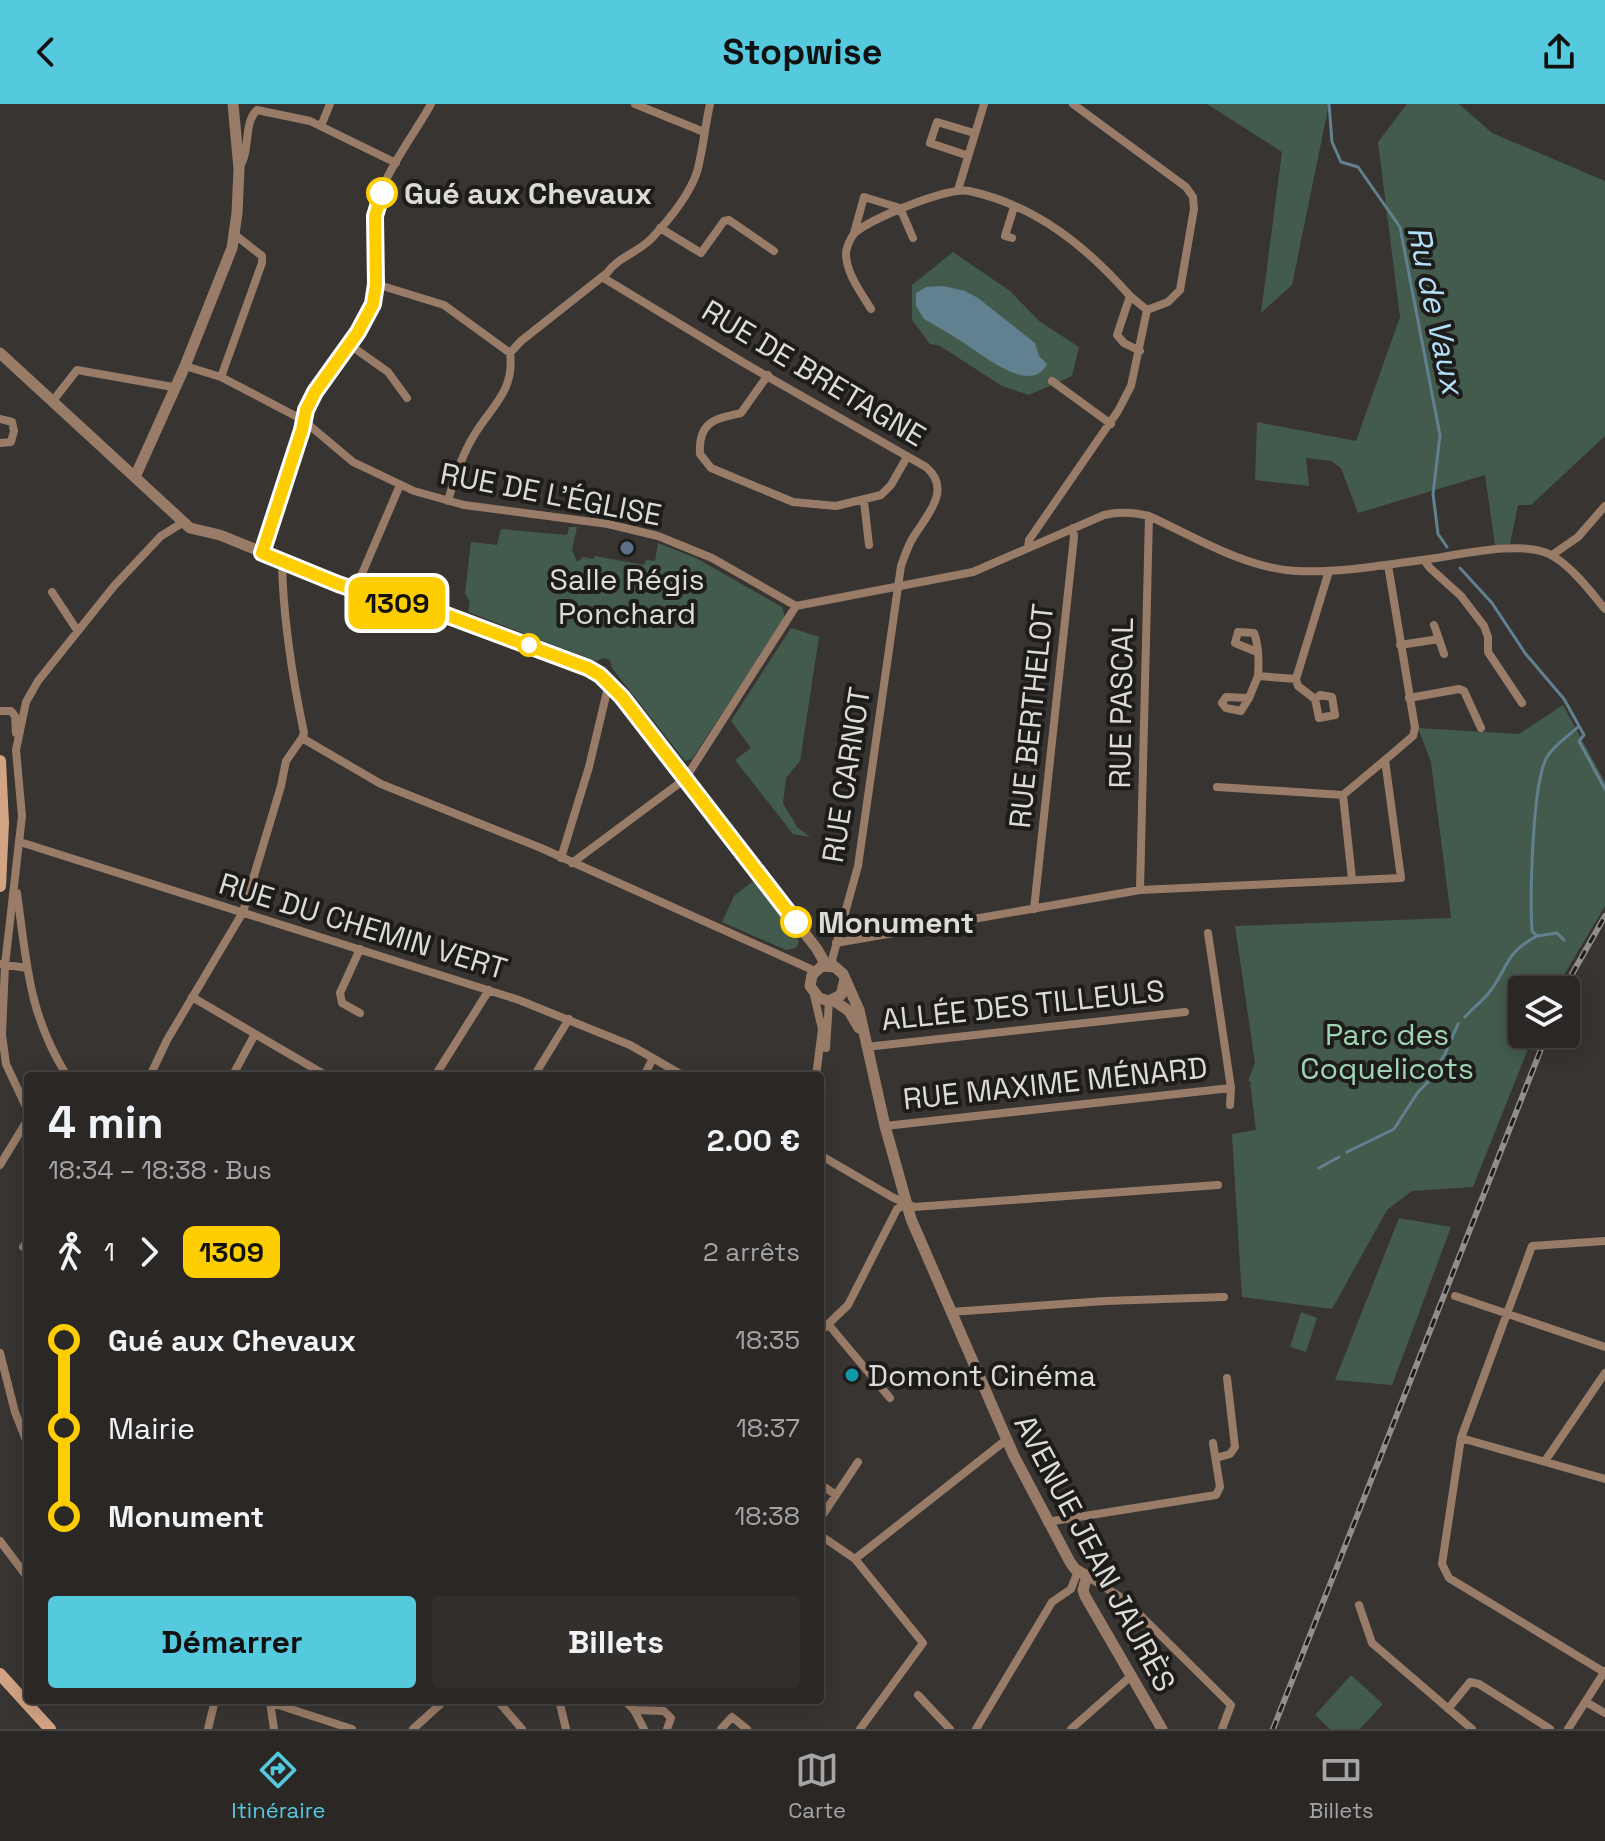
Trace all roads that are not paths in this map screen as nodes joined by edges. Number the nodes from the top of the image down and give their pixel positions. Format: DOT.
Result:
graph roads {
  1 [pos="233,104"];
  2 [pos="330,104"];
  3 [pos="431,104"];
  4 [pos="635,104"];
  5 [pos="710,104"];
  6 [pos="984,104"];
  7 [pos="1073,104"];
  8 [pos="321,126"];
  9 [pos="704,132"];
  10 [pos="974,133"];
  11 [pos="966,155"];
  12 [pos="396,163"];
  13 [pos="239,169"];
  14 [pos="958,190"];
  15 [pos="1014,207"];
  16 [pos="900,208"];
  17 [pos="660,228"];
  18 [pos="854,233"];
  19 [pos="234,234"];
  20 [pos="913,238"];
  21 [pos="1012,238"];
  22 [pos="774,251"];
  23 [pos="602,277"];
  24 [pos="376,284"];
  25 [pos="1130,296"];
  26 [pos="871,309"];
  27 [pos="1147,310"];
  28 [pos="350,345"];
  29 [pos="1140,351"];
  30 [pos="0,353"];
  31 [pos="510,353"];
  32 [pos="185,366"];
  33 [pos="768,375"];
  34 [pos="221,377"];
  35 [pos="1052,381"];
  36 [pos="173,387"];
  37 [pos="407,398"];
  38 [pos="52,402"];
  39 [pos="0,419"];
  40 [pos="303,420"];
  41 [pos="1111,424"];
  42 [pos="0,443"];
  43 [pos="907,457"];
  44 [pos="135,477"];
  45 [pos="400,485"];
  46 [pos="448,501"];
  47 [pos="864,501"];
  48 [pos="1605,506"];
  49 [pos="1149,516"];
  50 [pos="182,523"];
  51 [pos="1073,528"];
  52 [pos="869,545"];
  53 [pos="1028,548"];
  54 [pos="262,553"];
  55 [pos="1552,555"];
  56 [pos="1424,560"];
  57 [pos="282,561"];
  58 [pos="1388,565"];
  59 [pos="1329,571"];
  60 [pos="897,588"];
  61 [pos="355,590"];
  62 [pos="52,592"];
  63 [pos="796,606"];
  64 [pos="1605,609"];
  65 [pos="1434,625"];
  66 [pos="77,630"];
  67 [pos="1439,639"];
  68 [pos="1400,645"];
  69 [pos="1257,652"];
  70 [pos="1444,654"];
  71 [pos="1258,676"];
  72 [pos="1296,679"];
  73 [pos="609,683"];
  74 [pos="1249,698"];
  75 [pos="1409,698"];
  76 [pos="1315,699"];
  77 [pos="1522,703"];
  78 [pos="0,711"];
  79 [pos="1481,728"];
  80 [pos="302,738"];
  81 [pos="16,750"];
  82 [pos="1385,760"];
  83 [pos="0,763"];
  84 [pos="685,779"];
  85 [pos="1217,787"];
  86 [pos="2,788"];
  87 [pos="1343,795"];
  88 [pos="0,814"];
  89 [pos="20,842"];
  90 [pos="561,858"];
  91 [pos="572,863"];
  92 [pos="1352,879"];
  93 [pos="15,880"];
  94 [pos="0,886"];
  95 [pos="1140,890"];
  96 [pos="1034,909"];
  97 [pos="243,912"];
  98 [pos="1208,933"];
  99 [pos="836,943"];
  100 [pos="360,949"];
  101 [pos="2,964"];
  102 [pos="27,968"];
  103 [pos="825,968"];
  104 [pos="845,979"];
  105 [pos="489,990"];
  106 [pos="814,995"];
  107 [pos="192,997"];
  108 [pos="831,1001"];
  109 [pos="1185,1012"];
  110 [pos="360,1013"];
  111 [pos="569,1019"];
  112 [pos="255,1034"];
  113 [pos="865,1042"];
  114 [pos="653,1058"];
  115 [pos="3,1066"];
  116 [pos="65,1072"];
  117 [pos="152,1072"];
  118 [pos="235,1072"];
  119 [pos="320,1072"];
  120 [pos="438,1072"];
  121 [pos="536,1072"];
  122 [pos="646,1072"];
  123 [pos="677,1072"];
  124 [pos="817,1072"];
  125 [pos="818,1072"];
  126 [pos="1231,1088"];
  127 [pos="24,1104"];
  128 [pos="1230,1105"];
  129 [pos="24,1126"];
  130 [pos="885,1126"];
  131 [pos="824,1157"];
  132 [pos="0,1165"];
  133 [pos="1218,1185"];
  134 [pos="906,1204"];
  135 [pos="1605,1241"];
  136 [pos="1455,1296"];
  137 [pos="1224,1297"];
  138 [pos="950,1312"];
  139 [pos="1506,1313"];
  140 [pos="828,1324"];
  141 [pos="824,1328"];
  142 [pos="1605,1347"];
  143 [pos="0,1353"];
  144 [pos="1605,1373"];
  145 [pos="1227,1378"];
  146 [pos="890,1398"];
  147 [pos="24,1435"];
  148 [pos="1461,1438"];
  149 [pos="1006,1440"];
  150 [pos="1213,1443"];
  151 [pos="1216,1458"];
  152 [pos="1545,1461"];
  153 [pos="858,1462"];
  154 [pos="1605,1479"];
  155 [pos="824,1487"];
  156 [pos="836,1495"];
  157 [pos="824,1513"];
  158 [pos="1047,1522"];
  159 [pos="824,1538"];
  160 [pos="0,1541"];
  161 [pos="855,1559"];
  162 [pos="24,1573"];
  163 [pos="1083,1574"];
  164 [pos="1359,1605"];
  165 [pos="1604,1671"];
  166 [pos="0,1674"];
  167 [pos="1131,1676"];
  168 [pos="918,1695"];
  169 [pos="24,1700"];
  170 [pos="1586,1702"];
  171 [pos="27,1704"];
  172 [pos="214,1704"];
  173 [pos="267,1704"];
  174 [pos="275,1704"];
  175 [pos="441,1704"];
  176 [pos="500,1704"];
  177 [pos="560,1704"];
  178 [pos="628,1704"];
  179 [pos="1448,1709"];
  180 [pos="634,1710"];
  181 [pos="1605,1713"];
  182 [pos="50,1729"];
  183 [pos="208,1729"];
  184 [pos="274,1729"];
  185 [pos="352,1729"];
  186 [pos="413,1729"];
  187 [pos="522,1729"];
  188 [pos="566,1729"];
  189 [pos="644,1729"];
  190 [pos="667,1729"];
  191 [pos="721,1729"];
  192 [pos="747,1729"];
  193 [pos="860,1729"];
  194 [pos="950,1729"];
  195 [pos="976,1729"];
  196 [pos="1071,1729"];
  197 [pos="1162,1729"];
  198 [pos="1222,1729"];
  199 [pos="1472,1729"];
  200 [pos="1550,1729"];
  201 [pos="1568,1729"];
  1 -- 13 [label="street"];
  2 -- 8 [label="street"];
  3 -- 12 [label="street"];
  4 -- 9 [label="street"];
  5 -- 9 [label="street"];
  6 -- 10 [label="street"];
  7 -- 27 [label="street"];
  8 -- 12 [label="street"];
  8 -- 13 [label="street"];
  9 -- 17 [label="street"];
  10 -- 11 [label="street"];
  10 -- 11 [label="street"];
  11 -- 14 [label="street"];
  12 -- 24 [label="street"];
  13 -- 19 [label="street"];
  14 -- 15 [label="street"];
  14 -- 16 [label="street"];
  15 -- 21 [label="street"];
  15 -- 25 [label="street"];
  16 -- 18 [label="street"];
  16 -- 18 [label="street"];
  16 -- 20 [label="street"];
  17 -- 22 [label="street"];
  17 -- 23 [label="street"];
  18 -- 26 [label="street"];
  19 -- 32 [label="street"];
  19 -- 34 [label="street"];
  23 -- 31 [label="street"];
  23 -- 33 [label="street, RUE DE BRETAGNE"];
  24 -- 28 [label="street"];
  24 -- 31 [label="street"];
  25 -- 27 [label="street"];
  25 -- 29 [label="street"];
  27 -- 29 [label="street"];
  28 -- 37 [label="street"];
  28 -- 40 [label="street"];
  29 -- 41 [label="street"];
  30 -- 38 [label="street"];
  31 -- 46 [label="street"];
  32 -- 34 [label="street, RUE DE L'ÉGLISE"];
  32 -- 36 [label="street"];
  33 -- 43 [label="street, RUE DE BRETAGNE"];
  33 -- 47 [label="street"];
  34 -- 40 [label="street, RUE DE L'ÉGLISE"];
  35 -- 41 [label="street"];
  36 -- 38 [label="street"];
  36 -- 44 [label="street"];
  38 -- 44 [label="street"];
  39 -- 42 [label="street"];
  40 -- 45 [label="street, RUE DE L'ÉGLISE"];
  40 -- 54 [label="street"];
  41 -- 53 [label="street"];
  43 -- 47 [label="street"];
  43 -- 60 [label="street, RUE DE BRETAGNE"];
  44 -- 50 [label="street"];
  45 -- 46 [label="street, RUE DE L'ÉGLISE"];
  45 -- 61 [label="street"];
  46 -- 63 [label="street, RUE DE L'ÉGLISE"];
  47 -- 52 [label="street"];
  48 -- 55 [label="street"];
  49 -- 51 [label="street"];
  49 -- 59 [label="street"];
  49 -- 95 [label="street, RUE PASCAL"];
  50 -- 54 [label="street"];
  50 -- 66 [label="street"];
  51 -- 53 [label="street"];
  51 -- 96 [label="street, RUE BERTHELOT"];
  53 -- 60 [label="street"];
  54 -- 57 [label="street"];
  55 -- 56 [label="street"];
  55 -- 64 [label="street"];
  56 -- 58 [label="street"];
  56 -- 77 [label="street"];
  57 -- 61 [label="street"];
  57 -- 80 [label="street"];
  58 -- 59 [label="street"];
  58 -- 68 [label="street"];
  59 -- 72 [label="street"];
  60 -- 63 [label="street"];
  60 -- 99 [label="street, RUE CARNOT"];
  61 -- 73 [label="street"];
  62 -- 66 [label="street"];
  63 -- 84 [label="street"];
  65 -- 67 [label="street"];
  66 -- 81 [label="street"];
  67 -- 68 [label="street"];
  67 -- 70 [label="street"];
  68 -- 75 [label="street"];
  69 -- 71 [label="street"];
  71 -- 72 [label="street"];
  71 -- 74 [label="street"];
  72 -- 76 [label="street"];
  73 -- 84 [label="street"];
  73 -- 90 [label="street"];
  75 -- 79 [label="street"];
  75 -- 82 [label="street"];
  78 -- 81 [label="street"];
  80 -- 90 [label="street"];
  80 -- 97 [label="street"];
  81 -- 89 [label="street"];
  82 -- 87 [label="street"];
  82 -- 92 [label="street"];
  83 -- 86 [label="main road"];
  84 -- 91 [label="street"];
  84 -- 103 [label="street"];
  85 -- 87 [label="street"];
  86 -- 88 [label="main road"];
  86 -- 94 [label="main road"];
  87 -- 92 [label="street"];
  89 -- 93 [label="street"];
  89 -- 97 [label="street, RUE DU CHEMIN VERT"];
  90 -- 91 [label="street"];
  91 -- 103 [label="street"];
  92 -- 95 [label="street"];
  93 -- 101 [label="street"];
  93 -- 102 [label="street"];
  95 -- 96 [label="street"];
  96 -- 99 [label="street"];
  97 -- 100 [label="street, RUE DU CHEMIN VERT"];
  97 -- 107 [label="street"];
  98 -- 126 [label="street, RUE MAXIME MÉNARD"];
  99 -- 103 [label="street, RUE CARNOT"];
  100 -- 105 [label="street, RUE DU CHEMIN VERT"];
  100 -- 110 [label="street"];
  101 -- 102 [label="street"];
  101 -- 115 [label="street"];
  102 -- 116 [label="street"];
  103 -- 104 [label="street"];
  103 -- 106 [label="street"];
  104 -- 108 [label="street"];
  104 -- 113 [label="street, AVENUE JEAN JAURÈS"];
  105 -- 111 [label="street, RUE DU CHEMIN VERT"];
  105 -- 120 [label="street"];
  106 -- 108 [label="street"];
  106 -- 124 [label="street"];
  107 -- 112 [label="street"];
  107 -- 117 [label="street"];
  108 -- 113 [label="street, AVENUE JEAN JAURÈS"];
  108 -- 125 [label="street"];
  109 -- 113 [label="street, ALLÉE DES TILLEULS"];
  111 -- 114 [label="street, RUE DU CHEMIN VERT"];
  111 -- 121 [label="street"];
  112 -- 118 [label="street"];
  112 -- 119 [label="street"];
  113 -- 130 [label="street, AVENUE JEAN JAURÈS"];
  114 -- 122 [label="street"];
  114 -- 123 [label="street, RUE DU CHEMIN VERT"];
  115 -- 127 [label="street"];
  126 -- 128 [label="street, RUE MAXIME MÉNARD"];
  126 -- 130 [label="street, RUE MAXIME MÉNARD"];
  129 -- 132 [label="street"];
  130 -- 134 [label="street, AVENUE JEAN JAURÈS"];
  131 -- 134 [label="street"];
  133 -- 134 [label="street"];
  134 -- 138 [label="street, AVENUE JEAN JAURÈS"];
  134 -- 140 [label="street"];
  135 -- 139 [label="street"];
  136 -- 139 [label="street"];
  137 -- 138 [label="street"];
  138 -- 149 [label="street, AVENUE JEAN JAURÈS"];
  139 -- 142 [label="street"];
  139 -- 148 [label="street"];
  140 -- 141 [label="street"];
  140 -- 146 [label="street"];
  143 -- 147 [label="street"];
  144 -- 152 [label="street"];
  145 -- 151 [label="street"];
  148 -- 152 [label="street"];
  148 -- 165 [label="street"];
  149 -- 158 [label="street, AVENUE JEAN JAURÈS"];
  149 -- 161 [label="street"];
  150 -- 151 [label="street"];
  151 -- 158 [label="street"];
  152 -- 154 [label="street"];
  153 -- 156 [label="street"];
  155 -- 156 [label="street"];
  156 -- 157 [label="street"];
  158 -- 163 [label="street, AVENUE JEAN JAURÈS"];
  159 -- 161 [label="street"];
  160 -- 162 [label="street"];
  161 -- 193 [label="street"];
  163 -- 167 [label="street, AVENUE JEAN JAURÈS"];
  163 -- 195 [label="street"];
  163 -- 198 [label="street"];
  164 -- 179 [label="street"];
  165 -- 170 [label="street"];
  166 -- 169 [label="main road"];
  167 -- 196 [label="street"];
  167 -- 197 [label="street, AVENUE JEAN JAURÈS"];
  168 -- 194 [label="street"];
  170 -- 181 [label="street"];
  170 -- 201 [label="street"];
  171 -- 182 [label="main road"];
  172 -- 183 [label="street"];
  173 -- 184 [label="street"];
  174 -- 185 [label="street"];
  175 -- 186 [label="street"];
  176 -- 187 [label="street"];
  177 -- 188 [label="street"];
  178 -- 180 [label="street"];
  179 -- 199 [label="street"];
  179 -- 200 [label="street"];
  180 -- 189 [label="street"];
  180 -- 190 [label="street"];
  191 -- 192 [label="street"];
}
